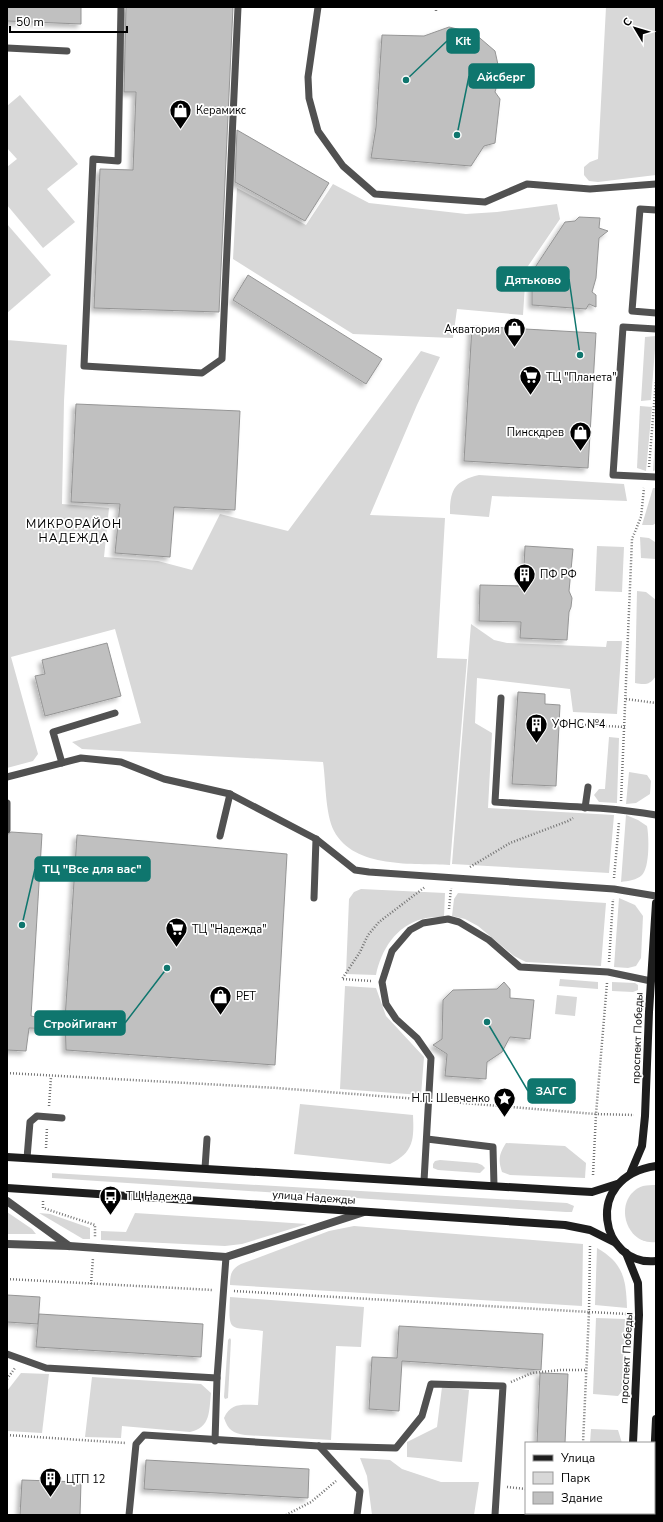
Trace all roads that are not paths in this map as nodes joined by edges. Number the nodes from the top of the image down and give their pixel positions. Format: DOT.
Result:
graph roads {
  1 [pos="121,7"];
  2 [pos="238,7"];
  3 [pos="318,7"];
  4 [pos="7,48"];
  5 [pos="68,51"];
  6 [pos="656,184"];
  7 [pos="656,210"];
  8 [pos="656,313"];
  9 [pos="656,329"];
  10 [pos="656,477"];
  11 [pos="501,698"];
  12 [pos="115,713"];
  13 [pos="62,763"];
  14 [pos="7,777"];
  15 [pos="588,787"];
  16 [pos="230,794"];
  17 [pos="7,803"];
  18 [pos="585,808"];
  19 [pos="656,815"];
  20 [pos="7,830"];
  21 [pos="220,836"];
  22 [pos="316,839"];
  23 [pos="656,896"];
  24 [pos="314,898"];
  25 [pos="656,903"];
  26 [pos="651,981"];
  27 [pos="62,1118"];
  28 [pos="207,1139"];
  29 [pos="427,1139"];
  30 [pos="7,1157"];
  31 [pos="27,1158"];
  32 [pos="656,1166"];
  33 [pos="205,1168"];
  34 [pos="631,1172"];
  35 [pos="424,1181"];
  36 [pos="617,1184"];
  37 [pos="494,1186"];
  38 [pos="7,1188"];
  39 [pos="7,1200"];
  40 [pos="367,1211"];
  41 [pos="616,1243"];
  42 [pos="7,1244"];
  43 [pos="69,1246"];
  44 [pos="626,1253"];
  45 [pos="226,1258"];
  46 [pos="656,1261"];
  47 [pos="7,1354"];
  48 [pos="217,1378"];
  49 [pos="656,1419"];
  50 [pos="215,1440"];
  51 [pos="633,1442"];
  52 [pos="655,1442"];
  53 [pos="319,1446"];
  54 [pos="129,1515"];
  55 [pos="357,1515"];
  56 [pos="495,1515"];
  1 -- 2 [label="lane"];
  3 -- 6 [label="lane"];
  4 -- 5 [label="lane"];
  7 -- 8 [label="lane"];
  9 -- 10 [label="lane"];
  11 -- 18 [label="lane"];
  12 -- 13 [label="lane"];
  13 -- 14 [label="lane"];
  13 -- 16 [label="lane"];
  15 -- 18 [label="lane"];
  16 -- 21 [label="lane"];
  16 -- 22 [label="lane"];
  17 -- 20 [label="lane"];
  18 -- 19 [label="lane"];
  22 -- 23 [label="lane"];
  22 -- 24 [label="lane"];
  25 -- 26 [label="main road, проспект Победы"];
  26 -- 29 [label="lane"];
  26 -- 34 [label="main road, проспект Победы"];
  27 -- 31 [label="lane"];
  28 -- 33 [label="lane"];
  29 -- 35 [label="lane"];
  29 -- 37 [label="lane"];
  30 -- 31 [label="main road, улица Надежды"];
  31 -- 33 [label="main road, улица Надежды"];
  32 -- 34 [label="main road, проспект Победы"];
  33 -- 35 [label="main road, улица Надежды"];
  34 -- 36 [label="main road, проспект Победы"];
  35 -- 37 [label="main road, улица Надежды"];
  36 -- 37 [label="main road, улица Надежды"];
  36 -- 41 [label="main road, проспект Победы"];
  38 -- 40 [label="main road, улица Надежды"];
  39 -- 43 [label="street"];
  40 -- 41 [label="main road, улица Надежды"];
  40 -- 45 [label="street"];
  41 -- 44 [label="main road, проспект Победы"];
  42 -- 43 [label="street"];
  43 -- 45 [label="street"];
  44 -- 46 [label="main road, проспект Победы"];
  44 -- 51 [label="main road, проспект Победы"];
  45 -- 48 [label="lane"];
  47 -- 48 [label="lane"];
  48 -- 50 [label="lane"];
  49 -- 52 [label="main road"];
  50 -- 53 [label="lane"];
  50 -- 54 [label="lane"];
  53 -- 55 [label="lane"];
  53 -- 56 [label="lane"];
}
